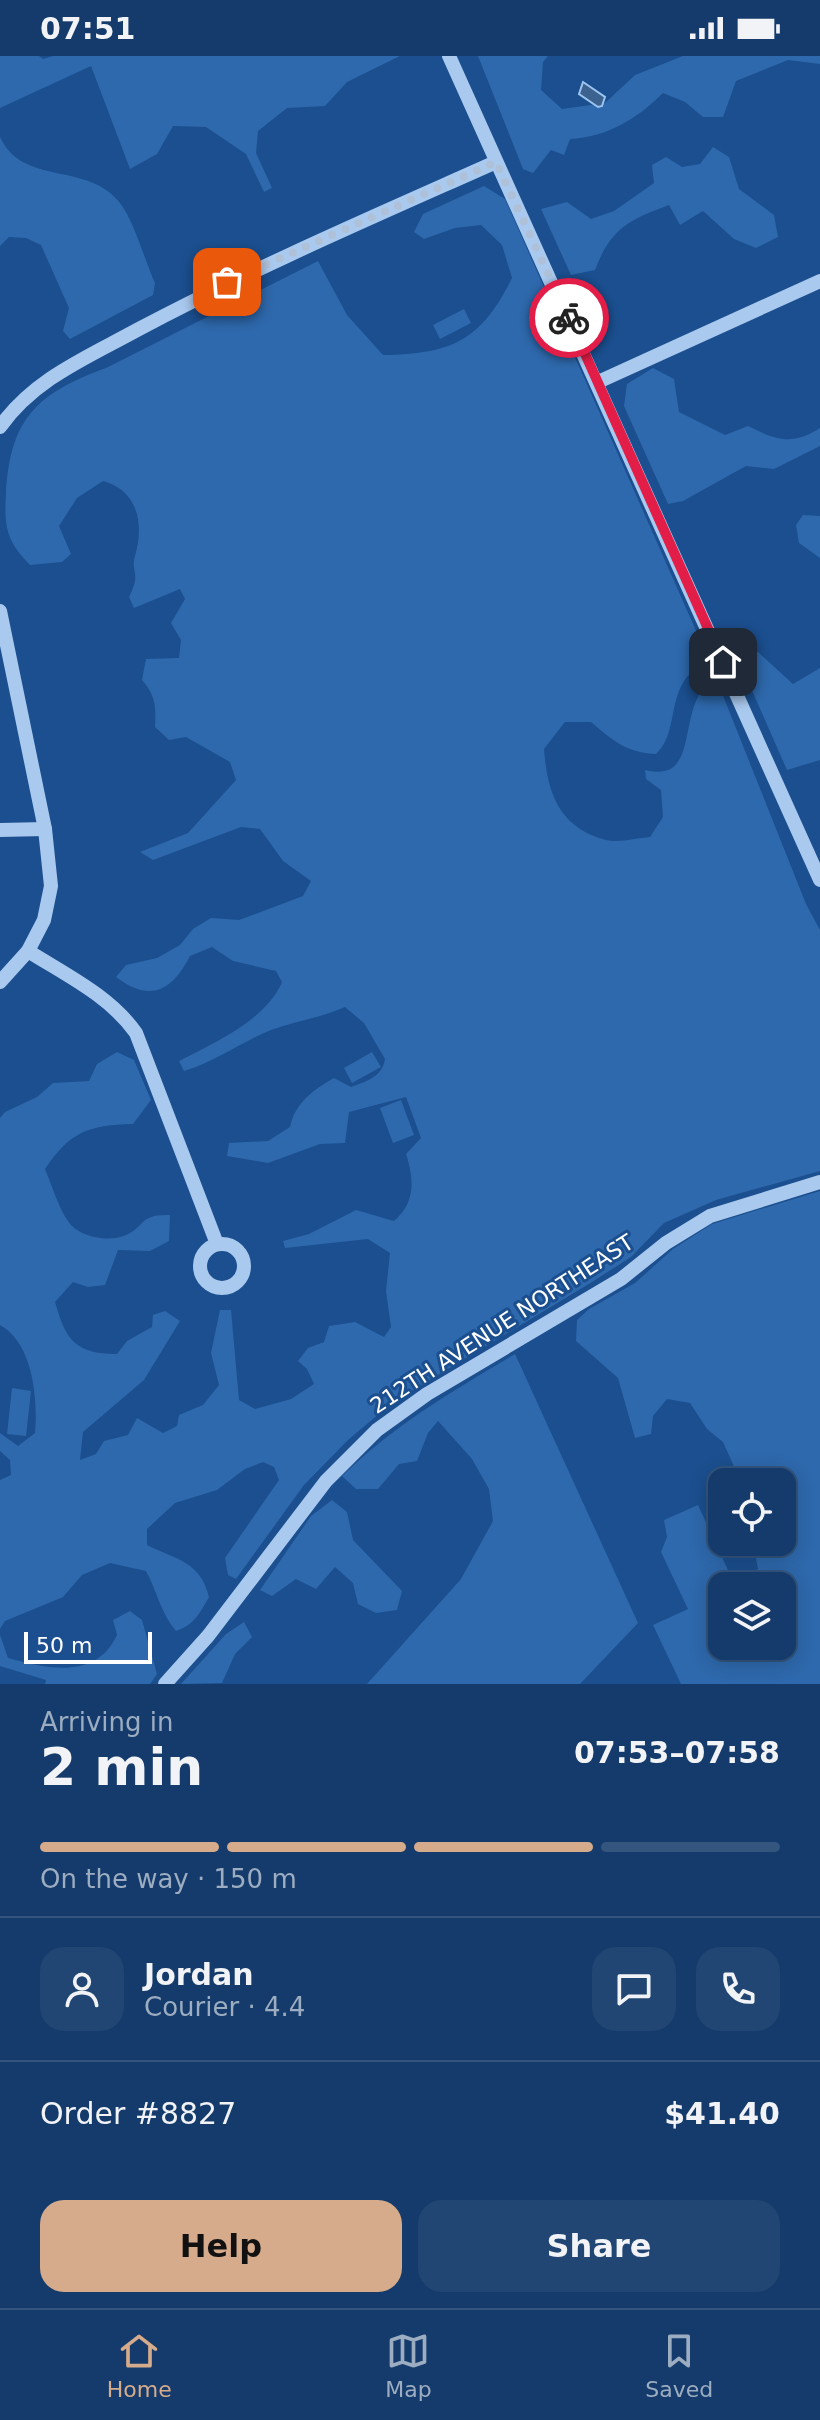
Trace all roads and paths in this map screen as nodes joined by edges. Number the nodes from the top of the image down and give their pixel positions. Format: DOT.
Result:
graph roads {
  1 [pos="449,56"];
  2 [pos="496,162"];
  3 [pos="820,281"];
  4 [pos="598,382"];
  5 [pos="0,427"];
  6 [pos="0,611"];
  7 [pos="45,829"];
  8 [pos="0,830"];
  9 [pos="820,880"];
  10 [pos="28,951"];
  11 [pos="0,982"];
  12 [pos="820,1182"];
  13 [pos="217,1244"];
  14 [pos="165,1684"];
  1 -- 2 [label="street"];
  2 -- 4 [label="street"];
  2 -- 5 [label="street"];
  3 -- 4 [label="street"];
  4 -- 9 [label="street"];
  6 -- 7 [label="street"];
  7 -- 8 [label="street"];
  7 -- 10 [label="street"];
  10 -- 11 [label="street"];
  10 -- 13 [label="street"];
  12 -- 14 [label="street, 212TH AVENUE NORTHEAST"];
}
